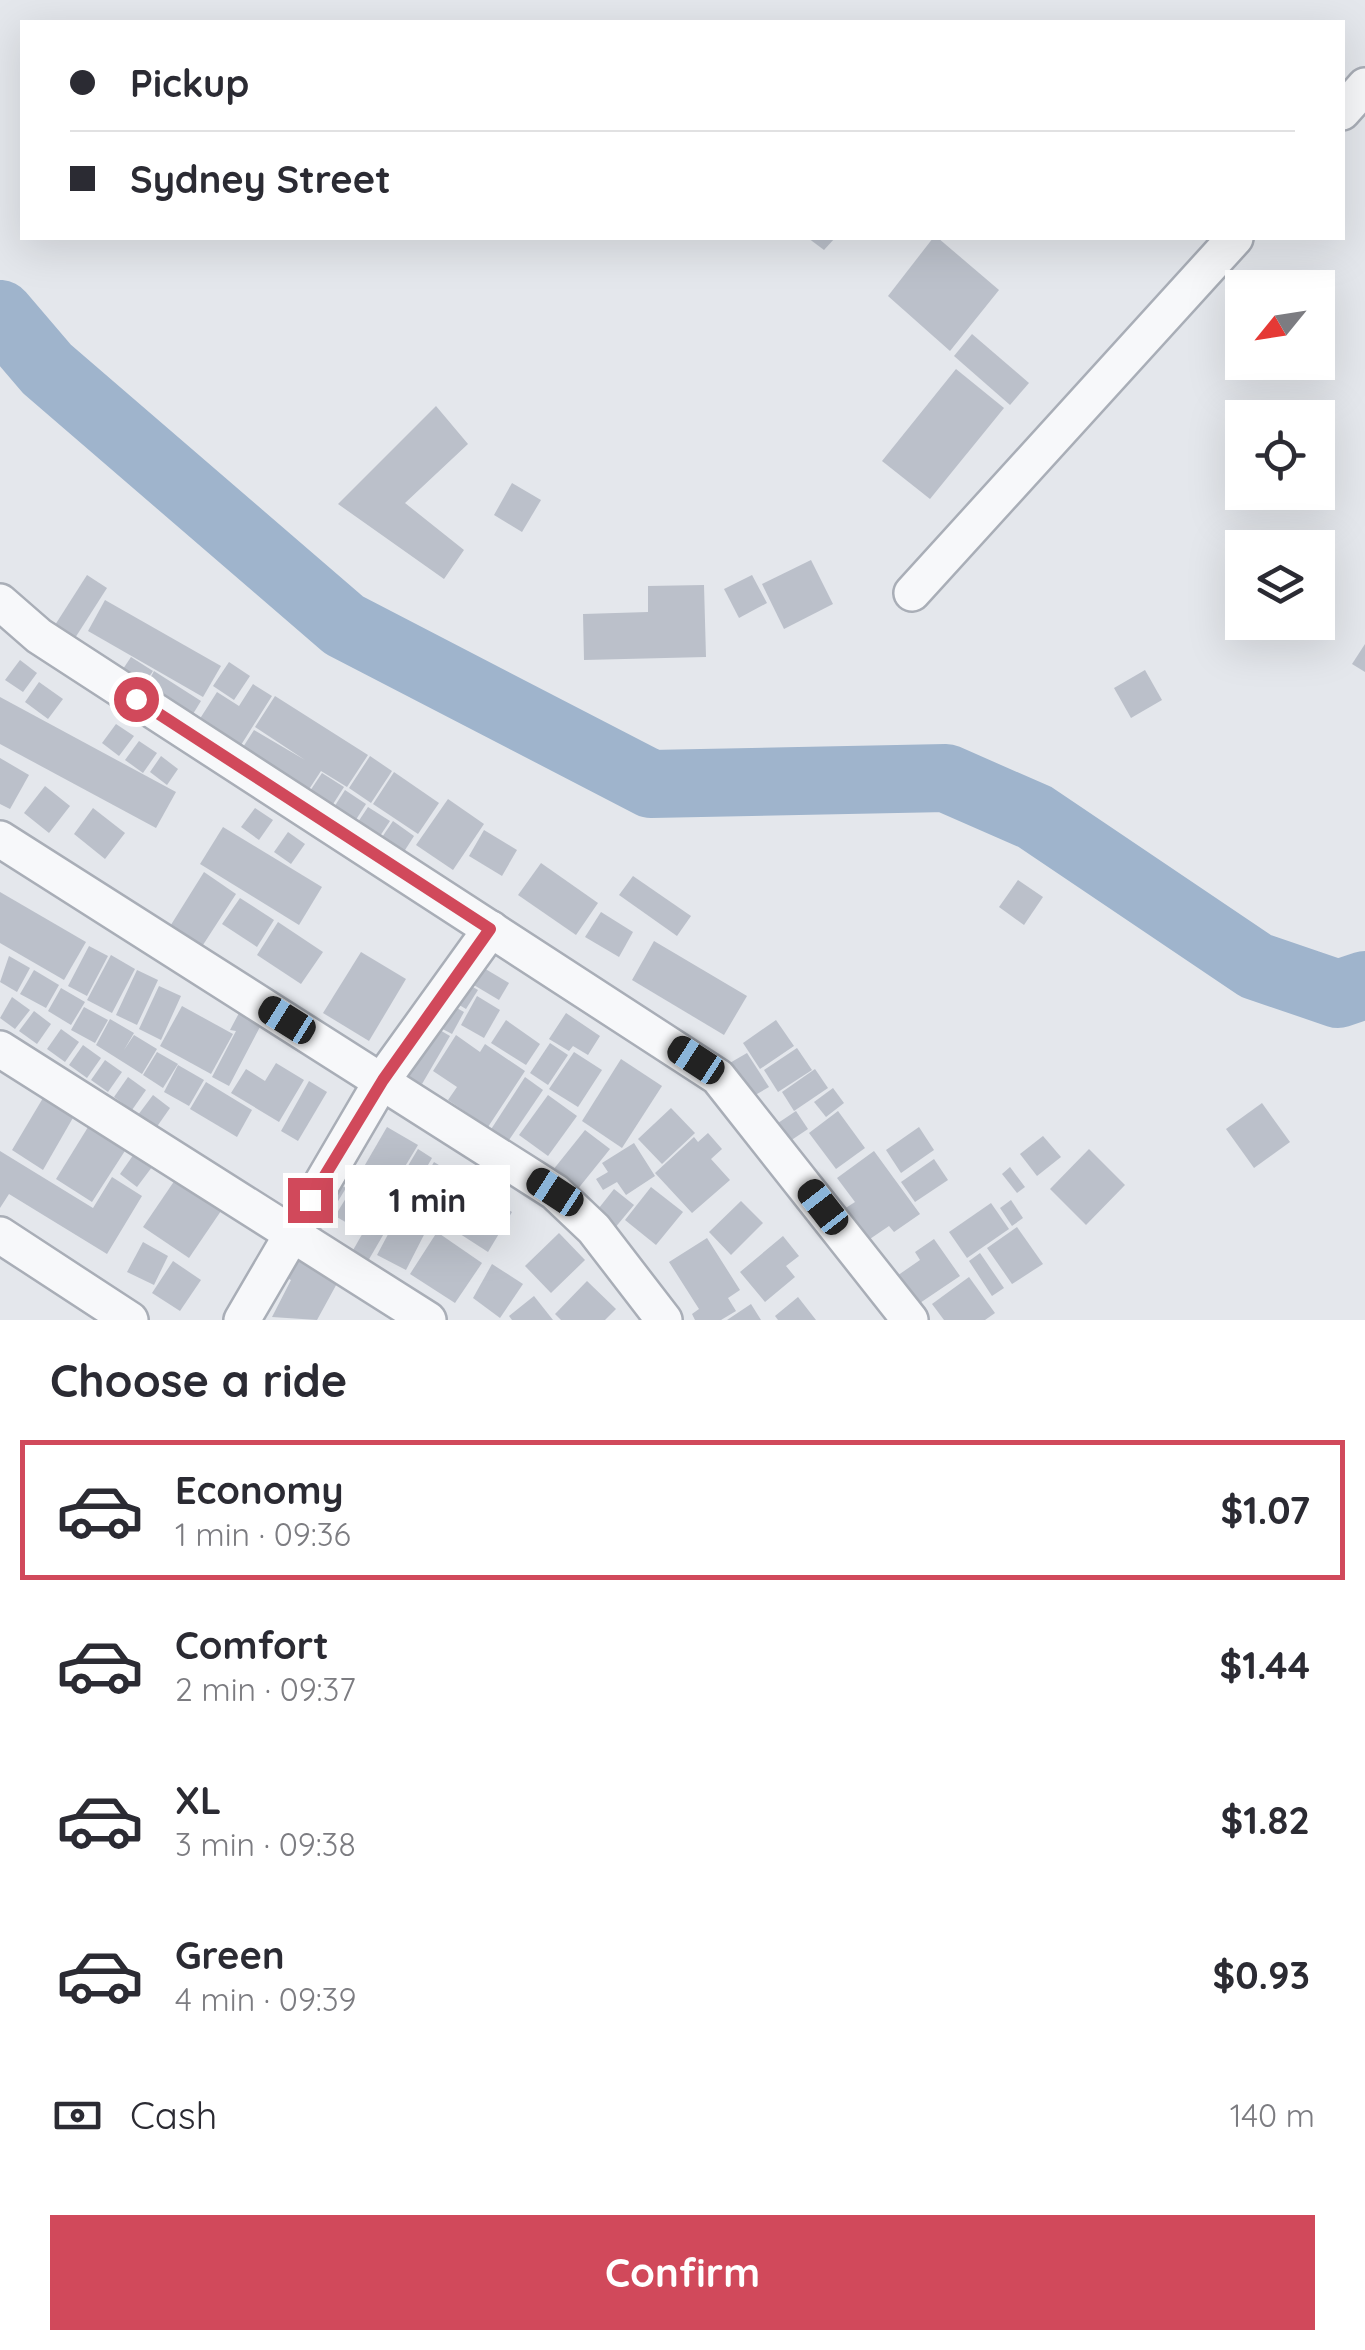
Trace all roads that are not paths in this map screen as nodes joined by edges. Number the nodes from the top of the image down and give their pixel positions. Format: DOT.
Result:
graph roads {
  1 [pos="1365,86"];
  2 [pos="1345,109"];
  3 [pos="1233,240"];
  4 [pos="912,594"];
  5 [pos="0,602"];
  6 [pos="0,839"];
  7 [pos="490,929"];
  8 [pos="0,1049"];
  9 [pos="383,1080"];
  10 [pos="292,1230"];
  11 [pos="0,1235"];
  12 [pos="130,1320"];
  13 [pos="242,1320"];
  14 [pos="428,1320"];
  15 [pos="664,1320"];
  16 [pos="910,1320"];
  1 -- 2 [label="street"];
  3 -- 4 [label="street"];
  5 -- 7 [label="street"];
  6 -- 9 [label="street"];
  7 -- 9 [label="street"];
  7 -- 16 [label="street"];
  8 -- 10 [label="street"];
  9 -- 10 [label="street"];
  9 -- 15 [label="street"];
  10 -- 13 [label="street"];
  10 -- 14 [label="street"];
  11 -- 12 [label="street"];
}
